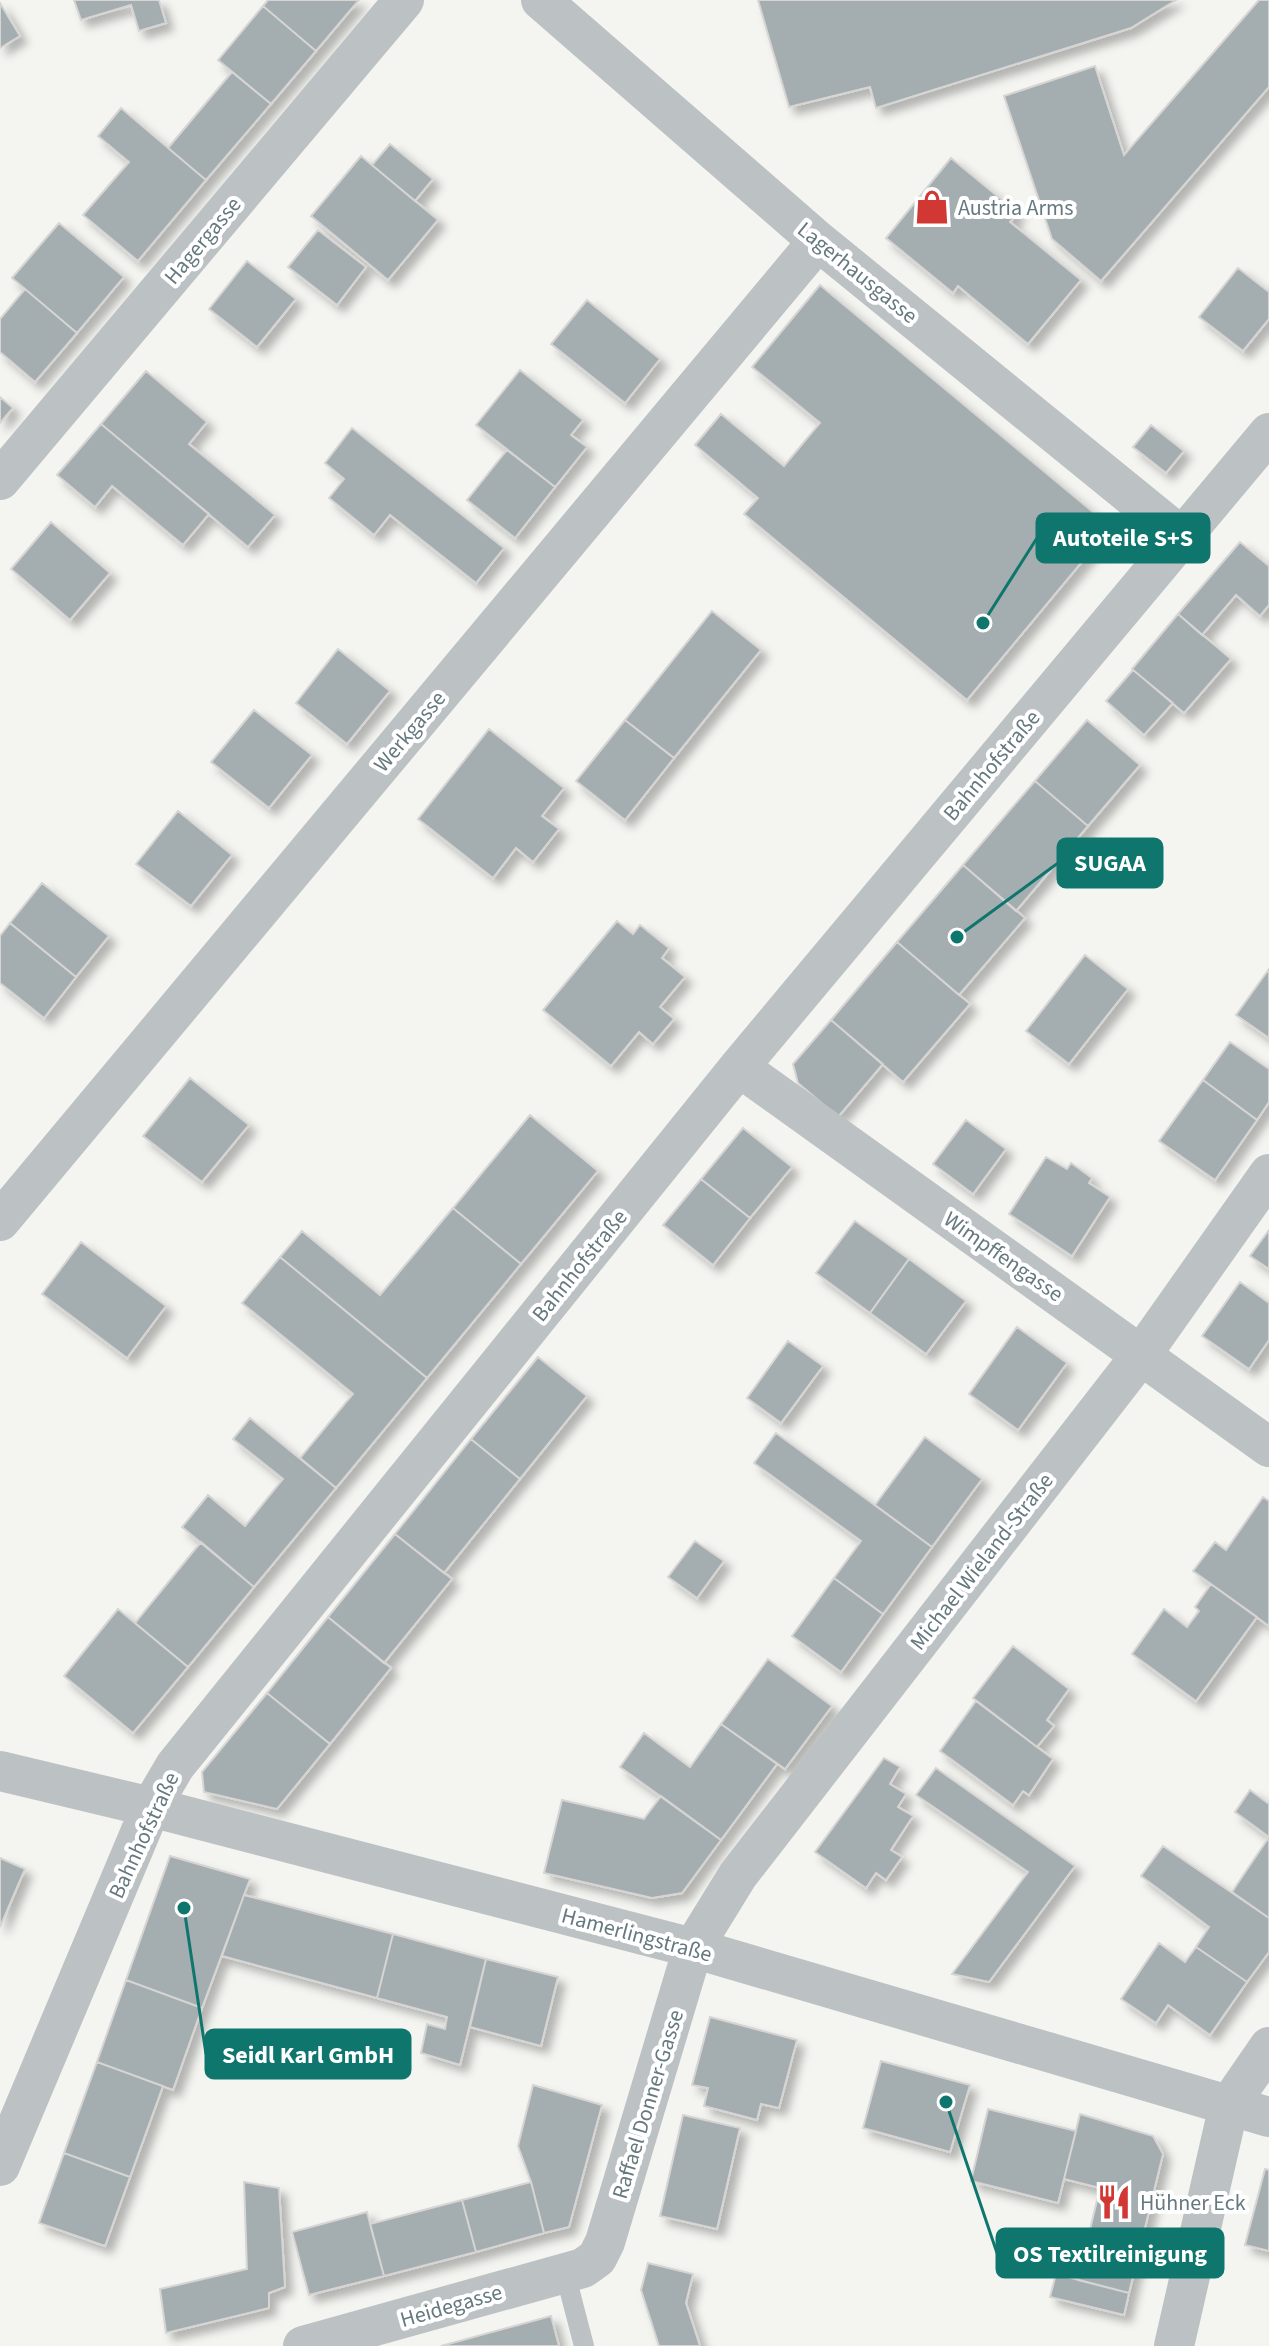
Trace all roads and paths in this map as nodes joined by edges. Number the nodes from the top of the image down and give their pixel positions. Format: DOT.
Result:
graph roads {
  1 [pos="404,0"];
  2 [pos="541,0"];
  3 [pos="818,241"];
  4 [pos="1266,443"];
  5 [pos="0,480"];
  6 [pos="1182,537"];
  7 [pos="739,1067"];
  8 [pos="1269,1174"];
  9 [pos="0,1221"];
  10 [pos="1142,1354"];
  11 [pos="1269,1447"];
  12 [pos="0,1771"];
  13 [pos="151,1807"];
  14 [pos="693,1948"];
  15 [pos="1269,2047"];
  16 [pos="1229,2105"];
  17 [pos="1269,2117"];
  18 [pos="0,2166"];
  19 [pos="581,2266"];
  20 [pos="303,2346"];
  21 [pos="584,2346"];
  22 [pos="1174,2346"];
  1 -- 5 [label="street, Hagergasse"];
  2 -- 3 [label="street, Lagerhausgasse"];
  3 -- 6 [label="street, Lagerhausgasse"];
  3 -- 9 [label="street, Werkgasse"];
  4 -- 6 [label="street, Bahnhofstraße"];
  6 -- 7 [label="street, Bahnhofstraße"];
  7 -- 10 [label="street, Wimpffengasse"];
  7 -- 13 [label="street, Bahnhofstraße"];
  8 -- 10 [label="street, Michael Wieland-Straße"];
  10 -- 11 [label="street, Wimpffengasse"];
  10 -- 14 [label="street, Michael Wieland-Straße"];
  12 -- 13 [label="street, Hamerlingstraße"];
  13 -- 14 [label="street, Hamerlingstraße"];
  13 -- 18 [label="street, Bahnhofstraße"];
  14 -- 16 [label="street, Hamerlingstraße"];
  14 -- 19 [label="street, Raffael Donner-Gasse"];
  15 -- 16 [label="street"];
  16 -- 17 [label="street, Hamerlingstraße"];
  16 -- 22 [label="street"];
  19 -- 20 [label="street, Heidegasse"];
  19 -- 21 [label="lane"];
}
